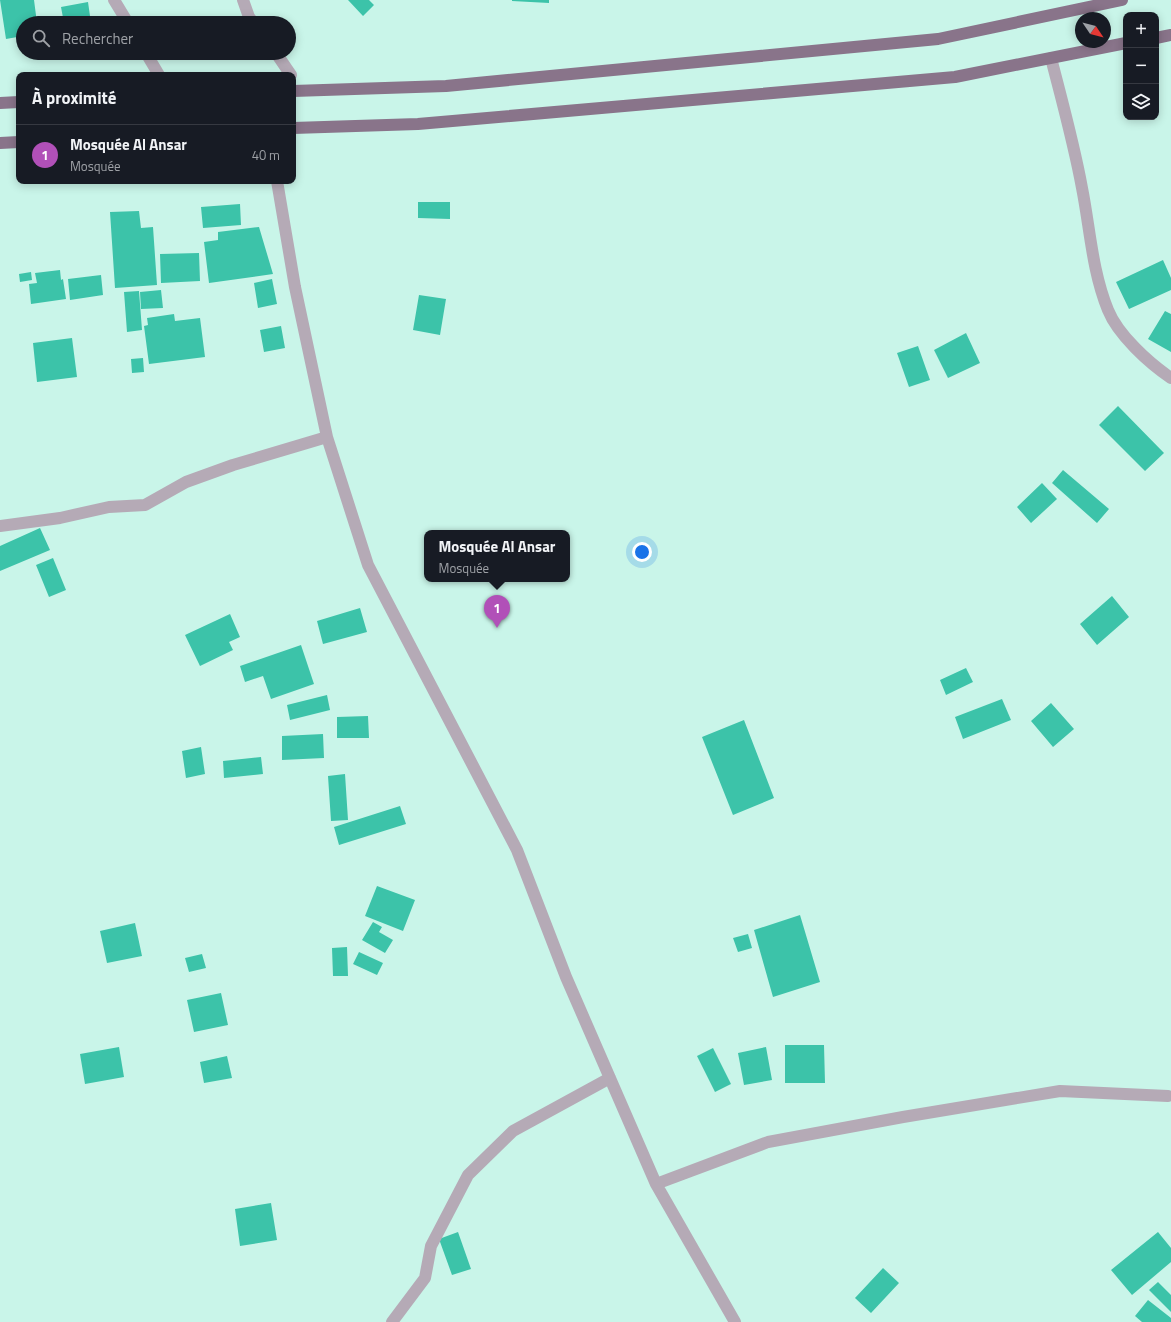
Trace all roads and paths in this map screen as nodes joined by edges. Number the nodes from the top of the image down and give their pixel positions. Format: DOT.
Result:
graph roads {
  1 [pos="114,0"];
  2 [pos="243,0"];
  3 [pos="1122,0"];
  4 [pos="124,16"];
  5 [pos="249,16"];
  6 [pos="1171,35"];
  7 [pos="1159,37"];
  8 [pos="1123,45"];
  9 [pos="1051,58"];
  10 [pos="150,60"];
  11 [pos="281,60"];
  12 [pos="157,72"];
  13 [pos="289,72"];
  14 [pos="297,91"];
  15 [pos="16,102"];
  16 [pos="0,103"];
  17 [pos="296,128"];
  18 [pos="16,142"];
  19 [pos="0,143"];
  20 [pos="278,184"];
  21 [pos="1171,378"];
  22 [pos="327,437"];
  23 [pos="0,526"];
  24 [pos="610,1078"];
  25 [pos="1168,1096"];
  26 [pos="656,1184"];
  27 [pos="392,1322"];
  28 [pos="735,1322"];
  1 -- 4 [label="street"];
  2 -- 5 [label="street"];
  3 -- 14 [label="main road"];
  6 -- 7 [label="main road"];
  8 -- 9 [label="main road"];
  9 -- 17 [label="main road"];
  9 -- 21 [label="street"];
  10 -- 12 [label="street"];
  11 -- 13 [label="street"];
  15 -- 16 [label="main road"];
  18 -- 19 [label="main road"];
  20 -- 22 [label="street"];
  22 -- 23 [label="street"];
  22 -- 24 [label="street"];
  24 -- 26 [label="street"];
  24 -- 27 [label="street"];
  25 -- 26 [label="street"];
  26 -- 28 [label="street"];
}
